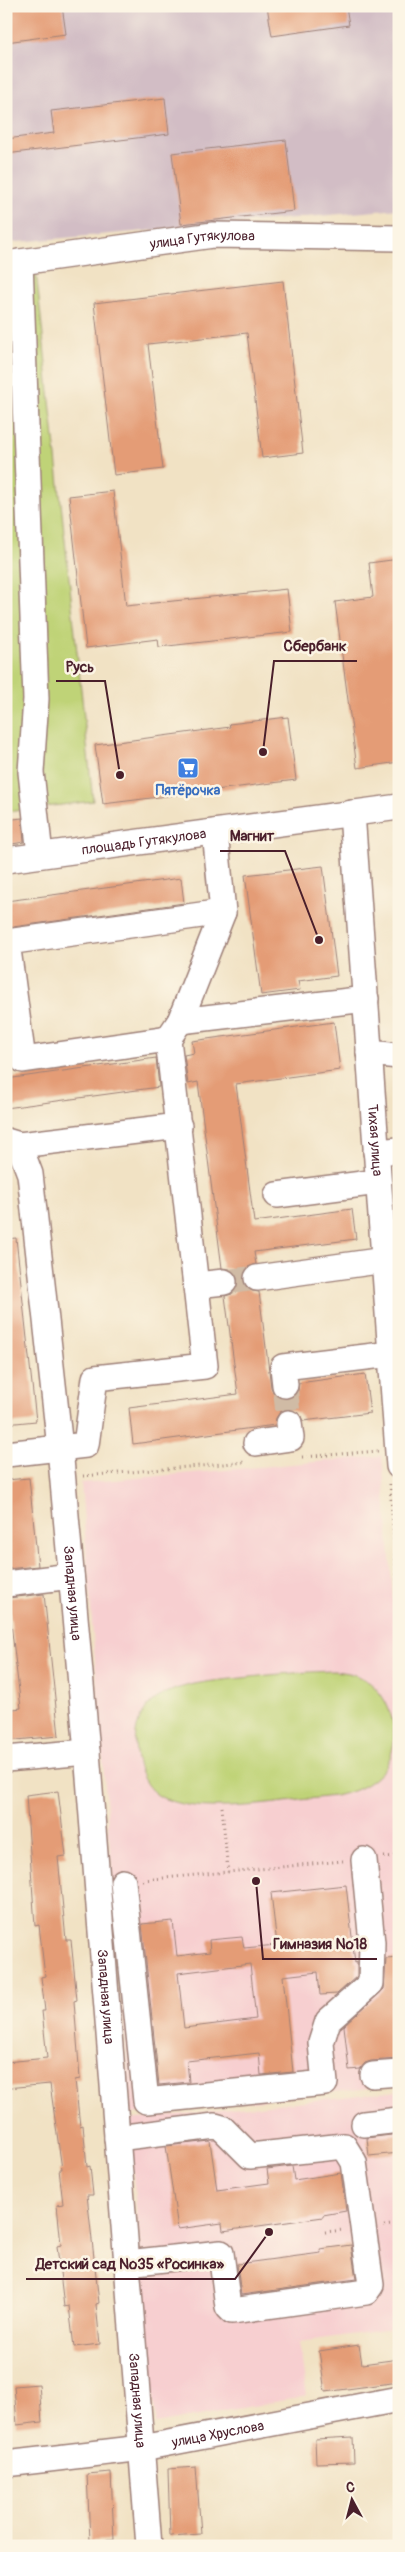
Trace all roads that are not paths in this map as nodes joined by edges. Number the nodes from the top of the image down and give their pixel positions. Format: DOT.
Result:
graph roads {
  1 [pos="399,238"];
  2 [pos="13,263"];
  3 [pos="399,807"];
  4 [pos="352,813"];
  5 [pos="215,832"];
  6 [pos="40,856"];
  7 [pos="6,860"];
  8 [pos="223,912"];
  9 [pos="6,937"];
  10 [pos="7,942"];
  11 [pos="366,999"];
  12 [pos="174,1030"];
  13 [pos="369,1053"];
  14 [pos="399,1056"];
  15 [pos="179,1126"];
  16 [pos="13,1143"];
  17 [pos="387,1151"];
  18 [pos="378,1182"];
  19 [pos="277,1195"];
  20 [pos="385,1260"];
  21 [pos="257,1278"];
  22 [pos="224,1282"];
  23 [pos="197,1285"];
  24 [pos="395,1353"];
  25 [pos="285,1385"];
  26 [pos="289,1423"];
  27 [pos="60,1448"];
  28 [pos="253,1452"];
  29 [pos="6,1454"];
  30 [pos="394,1460"];
  31 [pos="71,1576"];
  32 [pos="6,1584"];
  33 [pos="86,1752"];
  34 [pos="6,1759"];
  35 [pos="364,1860"];
  36 [pos="123,1882"];
  37 [pos="399,2073"];
  38 [pos="373,2075"];
  39 [pos="399,2120"];
  40 [pos="364,2124"];
  41 [pos="117,2138"];
  42 [pos="127,2263"];
  43 [pos="399,2399"];
  44 [pos="142,2448"];
  45 [pos="6,2464"];
  46 [pos="149,2546"];
  1 -- 2 [label="street, улица Гутякулова"];
  2 -- 6 [label="street"];
  3 -- 4 [label="street, площадь Гутякулова"];
  4 -- 5 [label="street, площадь Гутякулова"];
  4 -- 11 [label="street, Тихая улица"];
  5 -- 6 [label="street, площадь Гутякулова"];
  5 -- 8 [label="street"];
  6 -- 7 [label="street, площадь Гутякулова"];
  8 -- 10 [label="street"];
  8 -- 12 [label="street"];
  9 -- 10 [label="street"];
  10 -- 12 [label="street"];
  11 -- 12 [label="street"];
  11 -- 13 [label="street, Тихая улица"];
  12 -- 15 [label="street"];
  13 -- 14 [label="street"];
  13 -- 17 [label="street, Тихая улица"];
  15 -- 16 [label="street"];
  15 -- 23 [label="street"];
  16 -- 27 [label="street, Западная улица"];
  17 -- 18 [label="street, Тихая улица"];
  18 -- 19 [label="street"];
  18 -- 20 [label="street, Тихая улица"];
  20 -- 21 [label="street"];
  20 -- 24 [label="street, Тихая улица"];
  22 -- 23 [label="street"];
  23 -- 27 [label="street"];
  24 -- 25 [label="street"];
  24 -- 30 [label="street, Тихая улица"];
  26 -- 28 [label="street"];
  27 -- 29 [label="street"];
  27 -- 31 [label="street, Западная улица"];
  31 -- 32 [label="street"];
  31 -- 33 [label="street, Западная улица"];
  33 -- 34 [label="street"];
  33 -- 41 [label="street, Западная улица"];
  35 -- 36 [label="street"];
  37 -- 38 [label="street"];
  39 -- 40 [label="street"];
  41 -- 42 [label="street, Западная улица"];
  41 -- 42 [label="street"];
  42 -- 44 [label="street, Западная улица"];
  43 -- 44 [label="street, улица Хруслова"];
  44 -- 45 [label="street, улица Хруслова"];
  44 -- 46 [label="street, Западная улица"];
}
